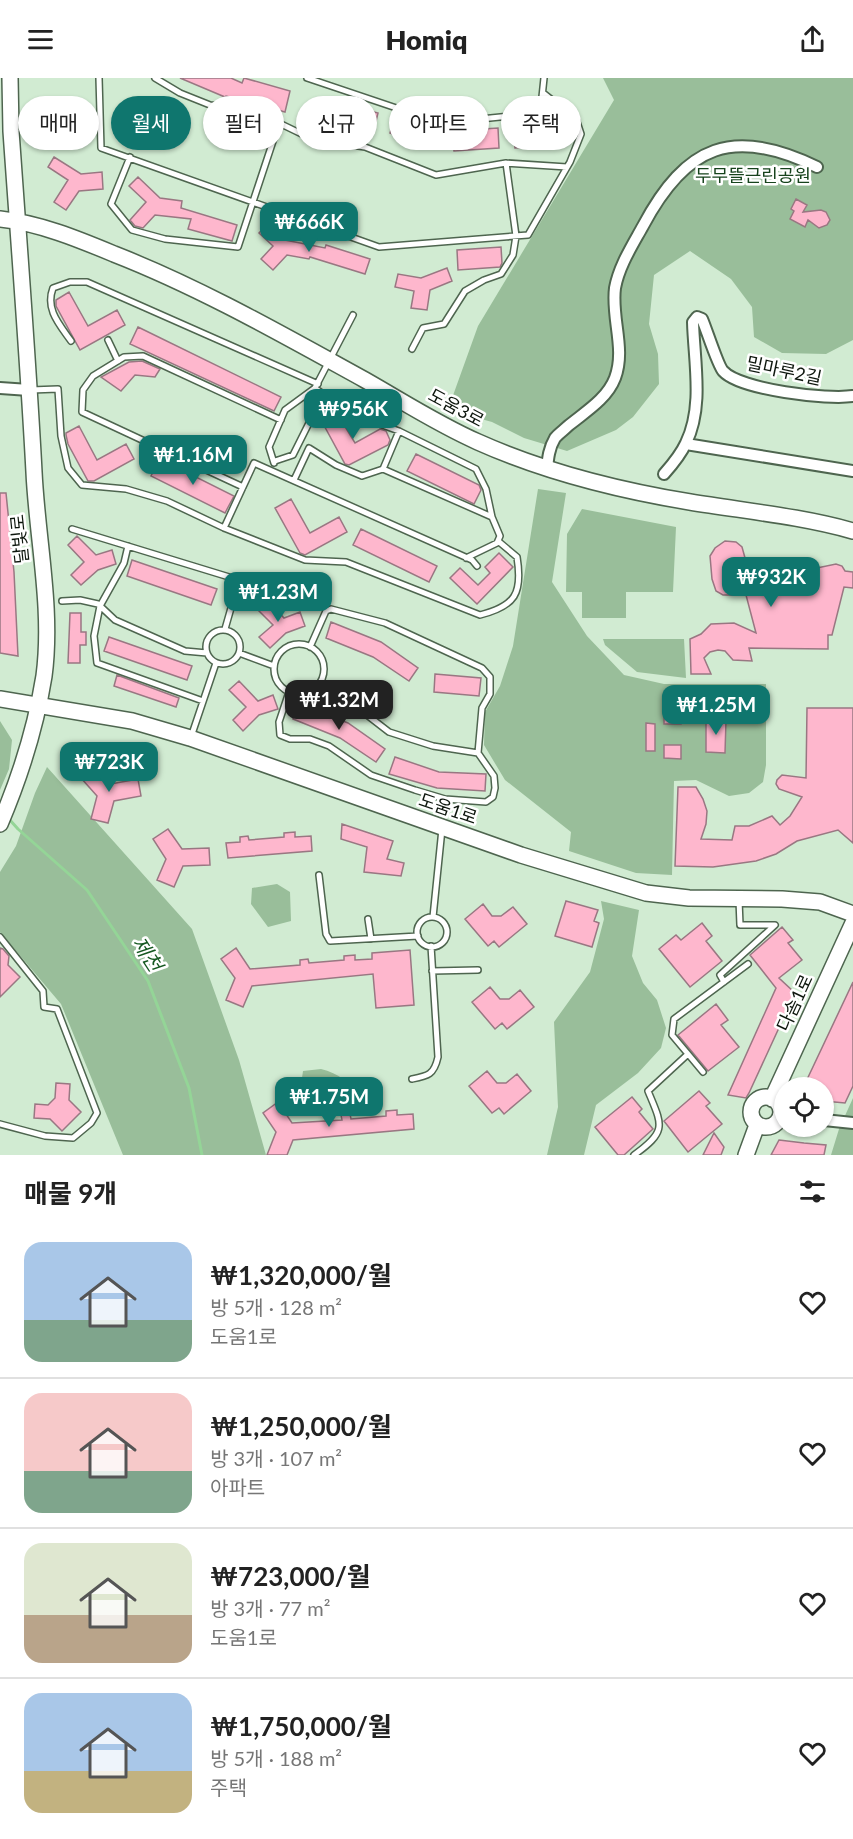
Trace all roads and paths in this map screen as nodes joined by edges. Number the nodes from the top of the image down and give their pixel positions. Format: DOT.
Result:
graph roads {
  1 [pos="10,78"];
  2 [pos="99,78"];
  3 [pos="155,78"];
  4 [pos="307,78"];
  5 [pos="544,78"];
  6 [pos="543,93"];
  7 [pos="203,102"];
  8 [pos="284,125"];
  9 [pos="270,150"];
  10 [pos="130,157"];
  11 [pos="506,163"];
  12 [pos="567,167"];
  13 [pos="817,167"];
  14 [pos="253,202"];
  15 [pos="0,219"];
  16 [pos="17,221"];
  17 [pos="516,236"];
  18 [pos="353,315"];
  19 [pos="108,340"];
  20 [pos="71,341"];
  21 [pos="412,349"];
  22 [pos="329,360"];
  23 [pos="118,361"];
  24 [pos="316,386"];
  25 [pos="0,388"];
  26 [pos="29,390"];
  27 [pos="853,396"];
  28 [pos="280,420"];
  29 [pos="399,431"];
  30 [pos="686,444"];
  31 [pos="275,461"];
  32 [pos="384,469"];
  33 [pos="547,469"];
  34 [pos="271,470"];
  35 [pos="853,471"];
  36 [pos="664,474"];
  37 [pos="294,480"];
  38 [pos="243,487"];
  39 [pos="492,517"];
  40 [pos="224,528"];
  41 [pos="72,529"];
  42 [pos="853,531"];
  43 [pos="498,540"];
  44 [pos="128,546"];
  45 [pos="466,558"];
  46 [pos="477,567"];
  47 [pos="62,601"];
  48 [pos="100,606"];
  49 [pos="225,630"];
  50 [pos="310,647"];
  51 [pos="207,652"];
  52 [pos="239,652"];
  53 [pos="216,663"];
  54 [pos="274,666"];
  55 [pos="313,690"];
  56 [pos="290,692"];
  57 [pos="0,699"];
  58 [pos="203,701"];
  59 [pos="38,705"];
  60 [pos="190,738"];
  61 [pos="478,753"];
  62 [pos="0,824"];
  63 [pos="442,828"];
  64 [pos="319,875"];
  65 [pos="739,899"];
  66 [pos="853,914"];
  67 [pos="433,917"];
  68 [pos="368,919"];
  69 [pos="853,923"];
  70 [pos="418,936"];
  71 [pos="0,937"];
  72 [pos="371,939"];
  73 [pos="431,946"];
  74 [pos="748,964"];
  75 [pos="478,970"];
  76 [pos="432,971"];
  77 [pos="724,982"];
  78 [pos="688,1054"];
  79 [pos="704,1072"];
  80 [pos="412,1079"];
  81 [pos="772,1098"];
  82 [pos="834,1121"];
  83 [pos="853,1123"];
  84 [pos="0,1124"];
  85 [pos="774,1124"];
  86 [pos="757,1125"];
  87 [pos="634,1155"];
  88 [pos="746,1155"];
  1 -- 16 [label="street, 달빛로"];
  2 -- 10 [label="lane"];
  3 -- 7 [label="lane"];
  4 -- 6 [label="lane"];
  5 -- 6 [label="lane"];
  6 -- 12 [label="lane"];
  8 -- 11 [label="lane"];
  9 -- 14 [label="lane"];
  10 -- 14 [label="lane"];
  10 -- 14 [label="lane"];
  11 -- 12 [label="lane"];
  11 -- 17 [label="lane"];
  12 -- 17 [label="lane"];
  13 -- 33 [label="street"];
  14 -- 17 [label="lane"];
  15 -- 16 [label="street, 도움3로"];
  16 -- 22 [label="street, 도움3로"];
  16 -- 26 [label="street, 달빛로"];
  17 -- 21 [label="lane"];
  18 -- 22 [label="lane"];
  19 -- 23 [label="lane"];
  20 -- 24 [label="lane"];
  22 -- 24 [label="lane"];
  22 -- 33 [label="street, 도움3로"];
  23 -- 28 [label="lane"];
  23 -- 38 [label="lane"];
  24 -- 28 [label="lane"];
  24 -- 29 [label="lane"];
  24 -- 31 [label="lane"];
  25 -- 26 [label="street"];
  26 -- 40 [label="lane"];
  26 -- 59 [label="street, 달빛로"];
  27 -- 30 [label="street, 밀마루2길"];
  28 -- 31 [label="lane"];
  29 -- 32 [label="lane"];
  29 -- 39 [label="lane"];
  30 -- 35 [label="street"];
  30 -- 36 [label="street, 밀마루2길"];
  31 -- 34 [label="lane"];
  32 -- 37 [label="lane"];
  32 -- 39 [label="lane"];
  33 -- 42 [label="street, 도움3로"];
  34 -- 37 [label="lane"];
  34 -- 38 [label="lane"];
  37 -- 45 [label="lane"];
  38 -- 40 [label="lane"];
  39 -- 43 [label="lane"];
  40 -- 43 [label="lane"];
  41 -- 44 [label="lane"];
  43 -- 45 [label="lane"];
  44 -- 48 [label="lane"];
  44 -- 49 [label="lane"];
  45 -- 46 [label="lane"];
  47 -- 48 [label="lane"];
  48 -- 51 [label="lane"];
  48 -- 58 [label="lane"];
  49 -- 51 [label="lane"];
  49 -- 52 [label="lane"];
  50 -- 54 [label="lane"];
  50 -- 55 [label="lane"];
  50 -- 61 [label="lane"];
  51 -- 53 [label="lane"];
  52 -- 53 [label="lane"];
  52 -- 54 [label="lane"];
  53 -- 58 [label="lane"];
  54 -- 56 [label="lane"];
  55 -- 56 [label="lane"];
  55 -- 61 [label="lane"];
  56 -- 61 [label="lane"];
  57 -- 59 [label="street, 도움1로"];
  58 -- 60 [label="lane"];
  59 -- 60 [label="street, 도움1로"];
  59 -- 62 [label="street, 달빛로"];
  60 -- 63 [label="street, 도움1로"];
  63 -- 65 [label="street, 도움1로"];
  63 -- 67 [label="lane"];
  64 -- 72 [label="lane"];
  65 -- 66 [label="street, 도움1로"];
  65 -- 77 [label="lane"];
  67 -- 70 [label="lane"];
  67 -- 73 [label="lane"];
  68 -- 72 [label="lane"];
  69 -- 81 [label="street, 다솜1로"];
  70 -- 72 [label="lane"];
  70 -- 73 [label="lane"];
  71 -- 84 [label="lane"];
  73 -- 76 [label="lane"];
  74 -- 77 [label="lane"];
  75 -- 76 [label="lane"];
  76 -- 80 [label="lane"];
  77 -- 78 [label="lane"];
  78 -- 79 [label="lane"];
  78 -- 87 [label="lane"];
  81 -- 86 [label="street, 다솜1로"];
  82 -- 83 [label="street"];
  85 -- 86 [label="street"];
  86 -- 88 [label="street, 다솜1로"];
}
